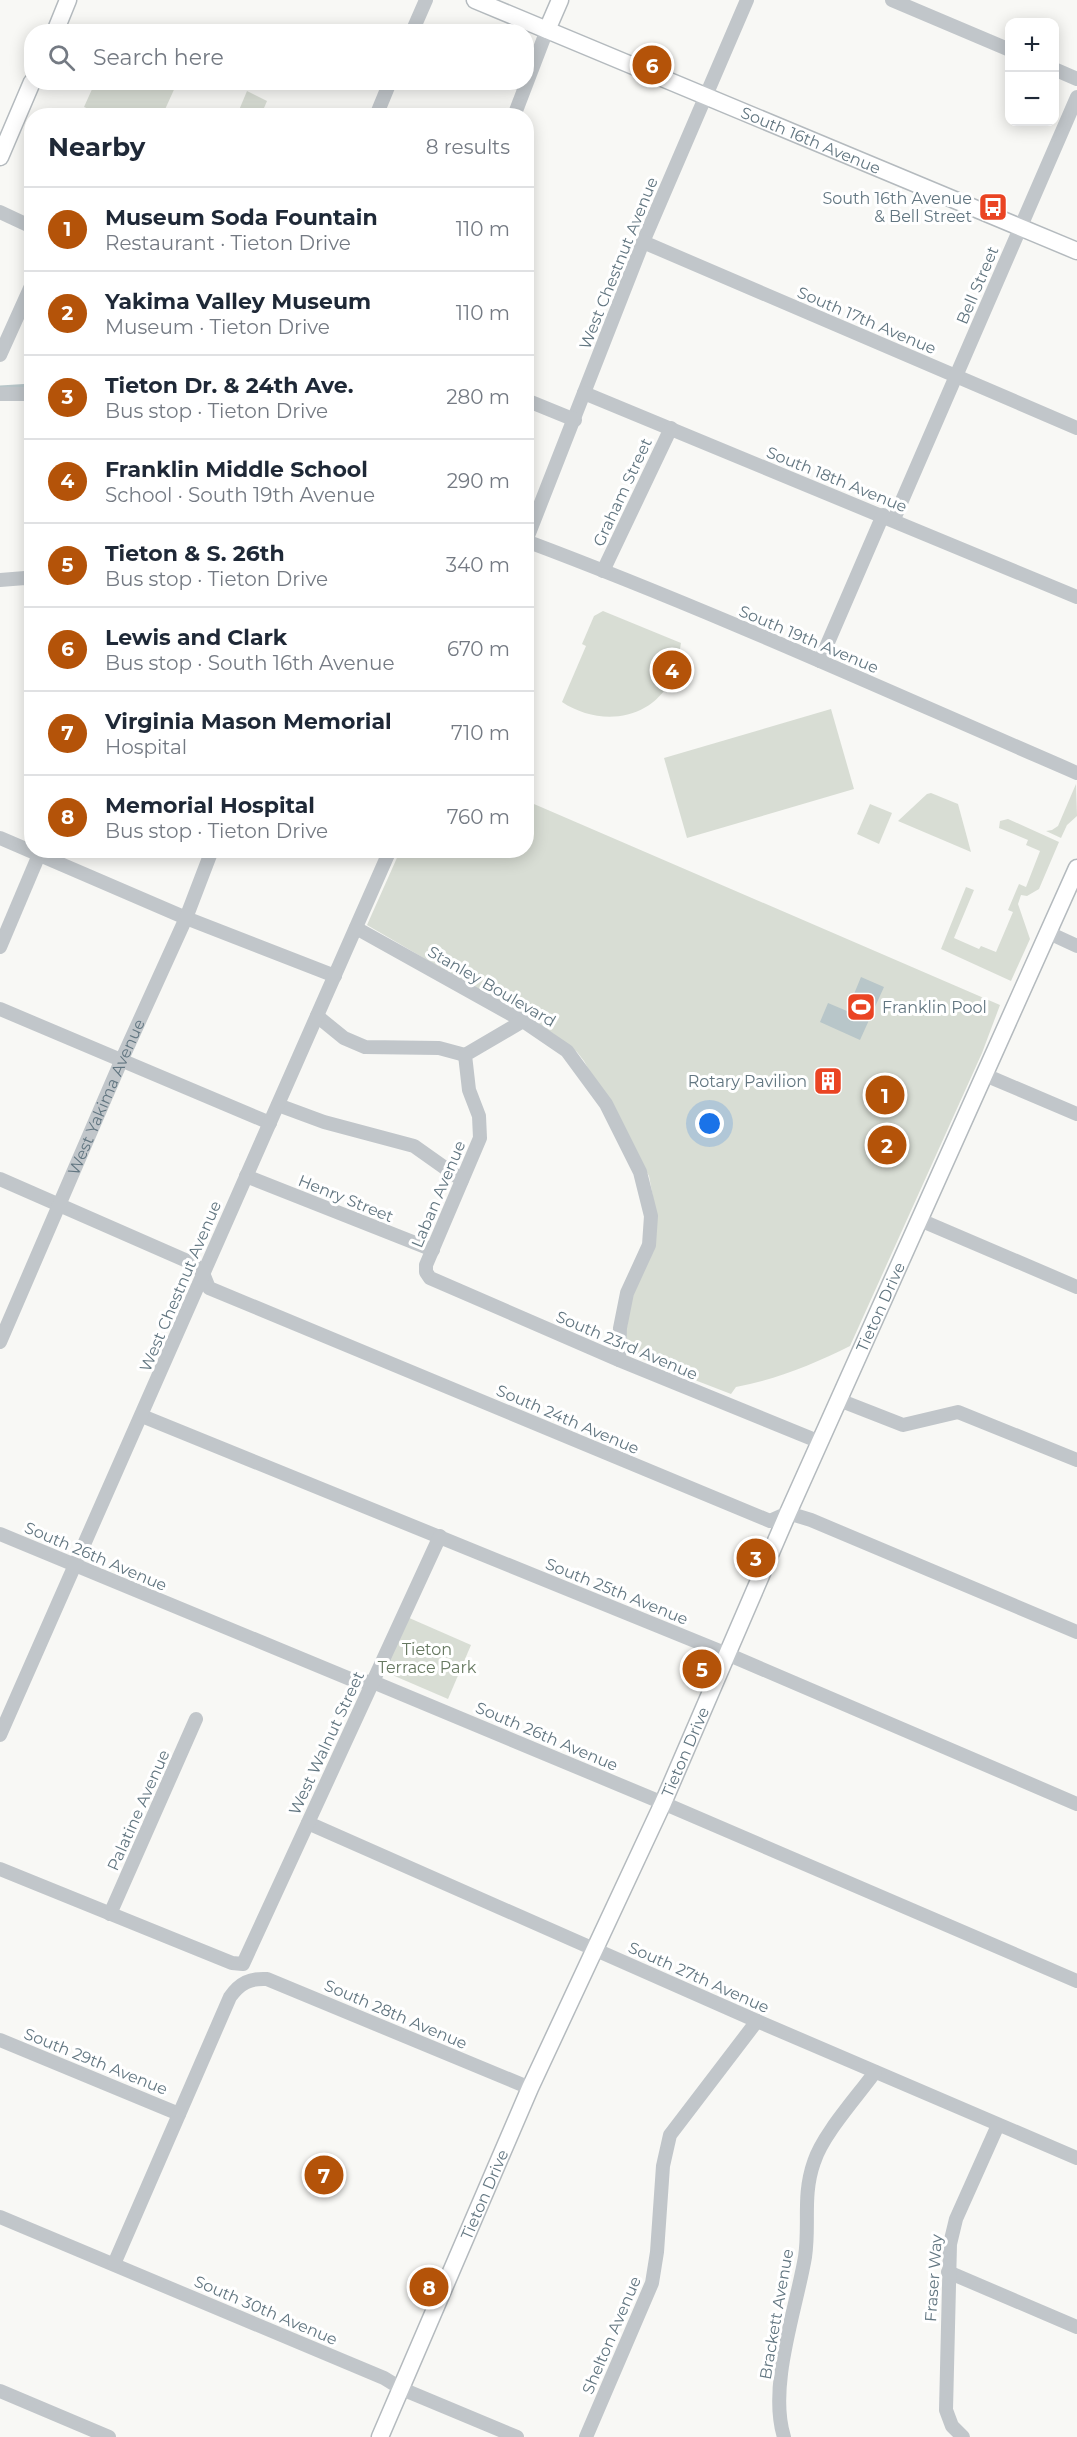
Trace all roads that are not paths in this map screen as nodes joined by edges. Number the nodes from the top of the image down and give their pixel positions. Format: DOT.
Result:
graph roads {
  1 [pos="68,0"];
  2 [pos="426,0"];
  3 [pos="475,0"];
  4 [pos="560,0"];
  5 [pos="747,0"];
  6 [pos="892,0"];
  7 [pos="58,24"];
  8 [pos="416,24"];
  9 [pos="533,24"];
  10 [pos="534,25"];
  11 [pos="547,30"];
  12 [pos="1005,48"];
  13 [pos="534,64"];
  14 [pos="1059,71"];
  15 [pos="1077,79"];
  16 [pos="29,90"];
  17 [pos="387,90"];
  18 [pos="524,90"];
  19 [pos="705,95"];
  20 [pos="1077,97"];
  21 [pos="379,108"];
  22 [pos="517,108"];
  23 [pos="0,157"];
  24 [pos="0,212"];
  25 [pos="24,222"];
  26 [pos="1020,227"];
  27 [pos="644,242"];
  28 [pos="1077,251"];
  29 [pos="24,302"];
  30 [pos="0,355"];
  31 [pos="956,377"];
  32 [pos="584,393"];
  33 [pos="0,394"];
  34 [pos="24,394"];
  35 [pos="534,403"];
  36 [pos="575,420"];
  37 [pos="671,428"];
  38 [pos="1077,428"];
  39 [pos="888,517"];
  40 [pos="534,521"];
  41 [pos="534,544"];
  42 [pos="603,571"];
  43 [pos="24,579"];
  44 [pos="0,580"];
  45 [pos="1077,597"];
  46 [pos="820,661"];
  47 [pos="1077,773"];
  48 [pos="0,838"];
  49 [pos="24,847"];
  50 [pos="38,858"];
  51 [pos="51,858"];
  52 [pos="209,858"];
  53 [pos="387,858"];
  54 [pos="1077,868"];
  55 [pos="186,918"];
  56 [pos="356,928"];
  57 [pos="1048,933"];
  58 [pos="1077,946"];
  59 [pos="0,947"];
  60 [pos="335,976"];
  61 [pos="0,1009"];
  62 [pos="317,1016"];
  63 [pos="523,1021"];
  64 [pos="465,1055"];
  65 [pos="122,1059"];
  66 [pos="984,1075"];
  67 [pos="278,1104"];
  68 [pos="1077,1114"];
  69 [pos="270,1123"];
  70 [pos="246,1176"];
  71 [pos="0,1179"];
  72 [pos="462,1180"];
  73 [pos="60,1204"];
  74 [pos="920,1220"];
  75 [pos="433,1250"];
  76 [pos="426,1272"];
  77 [pos="203,1273"];
  78 [pos="1077,1287"];
  79 [pos="0,1342"];
  80 [pos="619,1360"];
  81 [pos="839,1400"];
  82 [pos="142,1416"];
  83 [pos="820,1442"];
  84 [pos="1077,1460"];
  85 [pos="788,1513"];
  86 [pos="0,1533"];
  87 [pos="440,1536"];
  88 [pos="76,1566"];
  89 [pos="1077,1632"];
  90 [pos="727,1654"];
  91 [pos="373,1682"];
  92 [pos="196,1719"];
  93 [pos="0,1735"];
  94 [pos="663,1803"];
  95 [pos="1077,1804"];
  96 [pos="308,1823"];
  97 [pos="0,1869"];
  98 [pos="110,1914"];
  99 [pos="596,1949"];
  100 [pos="1077,1981"];
  101 [pos="756,2021"];
  102 [pos="0,2040"];
  103 [pos="875,2072"];
  104 [pos="530,2088"];
  105 [pos="179,2114"];
  106 [pos="999,2125"];
  107 [pos="1077,2158"];
  108 [pos="0,2217"];
  109 [pos="114,2264"];
  110 [pos="948,2272"];
  111 [pos="1077,2327"];
  112 [pos="402,2389"];
  113 [pos="0,2391"];
  114 [pos="109,2437"];
  115 [pos="380,2437"];
  116 [pos="517,2437"];
  117 [pos="586,2437"];
  118 [pos="784,2437"];
  119 [pos="963,2437"];
  1 -- 7 [label="main road"];
  2 -- 8 [label="street"];
  3 -- 9 [label="main road, South 16th Avenue"];
  4 -- 11 [label="main road"];
  5 -- 19 [label="street, West Chestnut Avenue"];
  6 -- 12 [label="street"];
  10 -- 11 [label="main road, South 16th Avenue"];
  11 -- 13 [label="street"];
  11 -- 19 [label="main road, South 16th Avenue"];
  14 -- 15 [label="street"];
  16 -- 23 [label="main road"];
  17 -- 21 [label="street"];
  18 -- 22 [label="street"];
  19 -- 26 [label="main road, South 16th Avenue"];
  19 -- 27 [label="street, West Chestnut Avenue"];
  20 -- 26 [label="street, Bell Street"];
  24 -- 25 [label="street"];
  26 -- 28 [label="main road, South 16th Avenue"];
  26 -- 31 [label="street, Bell Street"];
  27 -- 31 [label="street, South 17th Avenue"];
  27 -- 32 [label="street, West Chestnut Avenue"];
  29 -- 30 [label="street"];
  31 -- 38 [label="street, South 17th Avenue"];
  31 -- 39 [label="street, Bell Street"];
  32 -- 36 [label="street, West Chestnut Avenue"];
  32 -- 37 [label="street, South 18th Avenue"];
  33 -- 34 [label="street"];
  35 -- 36 [label="street"];
  36 -- 40 [label="street, West Chestnut Avenue"];
  37 -- 39 [label="street, South 18th Avenue"];
  37 -- 42 [label="street, Graham Street"];
  39 -- 45 [label="street, South 18th Avenue"];
  39 -- 46 [label="street, Bell Street"];
  41 -- 42 [label="street, South 19th Avenue"];
  42 -- 46 [label="street, South 19th Avenue"];
  43 -- 44 [label="street"];
  46 -- 47 [label="street, South 19th Avenue"];
  48 -- 49 [label="street"];
  50 -- 59 [label="street"];
  51 -- 55 [label="street"];
  52 -- 55 [label="street, West Yakima Avenue"];
  53 -- 56 [label="street, West Chestnut Avenue"];
  54 -- 57 [label="main road, Tieton Drive"];
  55 -- 60 [label="street"];
  55 -- 65 [label="street, West Yakima Avenue"];
  56 -- 60 [label="street, West Chestnut Avenue"];
  56 -- 63 [label="street, Stanley Boulevard"];
  57 -- 58 [label="street"];
  57 -- 66 [label="main road, Tieton Drive"];
  60 -- 62 [label="street, West Chestnut Avenue"];
  61 -- 65 [label="street"];
  62 -- 64 [label="street"];
  62 -- 67 [label="street, West Chestnut Avenue"];
  63 -- 64 [label="street"];
  63 -- 80 [label="street, Stanley Boulevard"];
  64 -- 72 [label="street, Laban Avenue"];
  65 -- 69 [label="street"];
  65 -- 73 [label="street, West Yakima Avenue"];
  66 -- 68 [label="street"];
  66 -- 74 [label="main road, Tieton Drive"];
  67 -- 69 [label="street, West Chestnut Avenue"];
  67 -- 72 [label="street"];
  69 -- 70 [label="street, West Chestnut Avenue"];
  70 -- 75 [label="street, Henry Street"];
  70 -- 77 [label="street, West Chestnut Avenue"];
  71 -- 73 [label="street, South 24th Avenue"];
  72 -- 75 [label="street, Laban Avenue"];
  73 -- 77 [label="street, South 24th Avenue"];
  73 -- 79 [label="street, West Yakima Avenue"];
  74 -- 78 [label="street"];
  74 -- 81 [label="main road, Tieton Drive"];
  75 -- 76 [label="street, Laban Avenue"];
  76 -- 80 [label="street, South 23rd Avenue"];
  77 -- 82 [label="street, West Chestnut Avenue"];
  77 -- 85 [label="street, South 24th Avenue"];
  80 -- 83 [label="street, South 23rd Avenue"];
  81 -- 83 [label="main road, Tieton Drive"];
  81 -- 84 [label="street"];
  82 -- 87 [label="street, South 25th Avenue"];
  82 -- 88 [label="street, West Chestnut Avenue"];
  83 -- 85 [label="main road, Tieton Drive"];
  85 -- 89 [label="street, South 24th Avenue"];
  85 -- 90 [label="main road, Tieton Drive"];
  86 -- 88 [label="street, South 26th Avenue"];
  87 -- 90 [label="street, South 25th Avenue"];
  87 -- 91 [label="street, West Walnut Street"];
  88 -- 91 [label="street, South 26th Avenue"];
  88 -- 93 [label="street, West Chestnut Avenue"];
  90 -- 94 [label="main road, Tieton Drive"];
  90 -- 95 [label="street, South 25th Avenue"];
  91 -- 94 [label="street, South 26th Avenue"];
  91 -- 96 [label="street, West Walnut Street"];
  92 -- 98 [label="street, Palatine Avenue"];
  94 -- 99 [label="main road, Tieton Drive"];
  94 -- 100 [label="street, South 26th Avenue"];
  96 -- 98 [label="street, West Walnut Street"];
  96 -- 99 [label="street, South 27th Avenue"];
  97 -- 98 [label="street"];
  99 -- 101 [label="street, South 27th Avenue"];
  99 -- 104 [label="main road, Tieton Drive"];
  101 -- 103 [label="street, South 27th Avenue"];
  101 -- 117 [label="street, Shelton Avenue"];
  102 -- 105 [label="street, South 29th Avenue"];
  103 -- 106 [label="street, South 27th Avenue"];
  103 -- 118 [label="street, Brackett Avenue"];
  104 -- 105 [label="street, South 28th Avenue"];
  104 -- 112 [label="main road, Tieton Drive"];
  105 -- 109 [label="street"];
  106 -- 107 [label="street, South 27th Avenue"];
  106 -- 110 [label="street, Fraser Way"];
  108 -- 109 [label="street, South 30th Avenue"];
  109 -- 112 [label="street, South 30th Avenue"];
  110 -- 111 [label="street"];
  110 -- 119 [label="street, Fraser Way"];
  112 -- 115 [label="main road, Tieton Drive"];
  112 -- 116 [label="street, South 30th Avenue"];
  113 -- 114 [label="street"];
}
